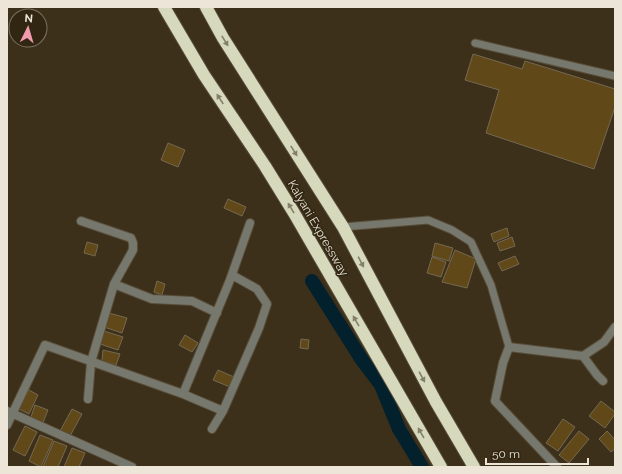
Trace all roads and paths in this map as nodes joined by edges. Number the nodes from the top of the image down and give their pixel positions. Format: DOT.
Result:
graph roads {
  1 [pos="164,7"];
  2 [pos="206,7"];
  3 [pos="474,43"];
  4 [pos="615,76"];
  5 [pos="81,221"];
  6 [pos="250,223"];
  7 [pos="343,227"];
  8 [pos="232,275"];
  9 [pos="114,284"];
  10 [pos="217,313"];
  11 [pos="615,327"];
  12 [pos="509,347"];
  13 [pos="583,356"];
  14 [pos="91,362"];
  15 [pos="603,382"];
  16 [pos="183,394"];
  17 [pos="88,399"];
  18 [pos="223,411"];
  19 [pos="10,412"];
  20 [pos="7,425"];
  21 [pos="212,429"];
  22 [pos="132,467"];
  23 [pos="441,467"];
  24 [pos="474,467"];
  25 [pos="557,467"];
  23 -- 1 [label="highway, Kalyani Expressway, one-way"];
  2 -- 7 [label="highway, one-way"];
  3 -- 4 [label="lane"];
  5 -- 9 [label="street"];
  6 -- 8 [label="street"];
  7 -- 12 [label="lane"];
  7 -- 24 [label="highway, one-way"];
  8 -- 10 [label="street"];
  8 -- 18 [label="street"];
  9 -- 10 [label="street"];
  9 -- 14 [label="street"];
  10 -- 16 [label="street"];
  11 -- 13 [label="street"];
  12 -- 13 [label="street"];
  12 -- 25 [label="street"];
  13 -- 15 [label="street"];
  14 -- 16 [label="street"];
  14 -- 17 [label="street"];
  14 -- 19 [label="street"];
  16 -- 18 [label="street"];
  18 -- 21 [label="street"];
  19 -- 20 [label="street"];
  19 -- 22 [label="street"];
}
